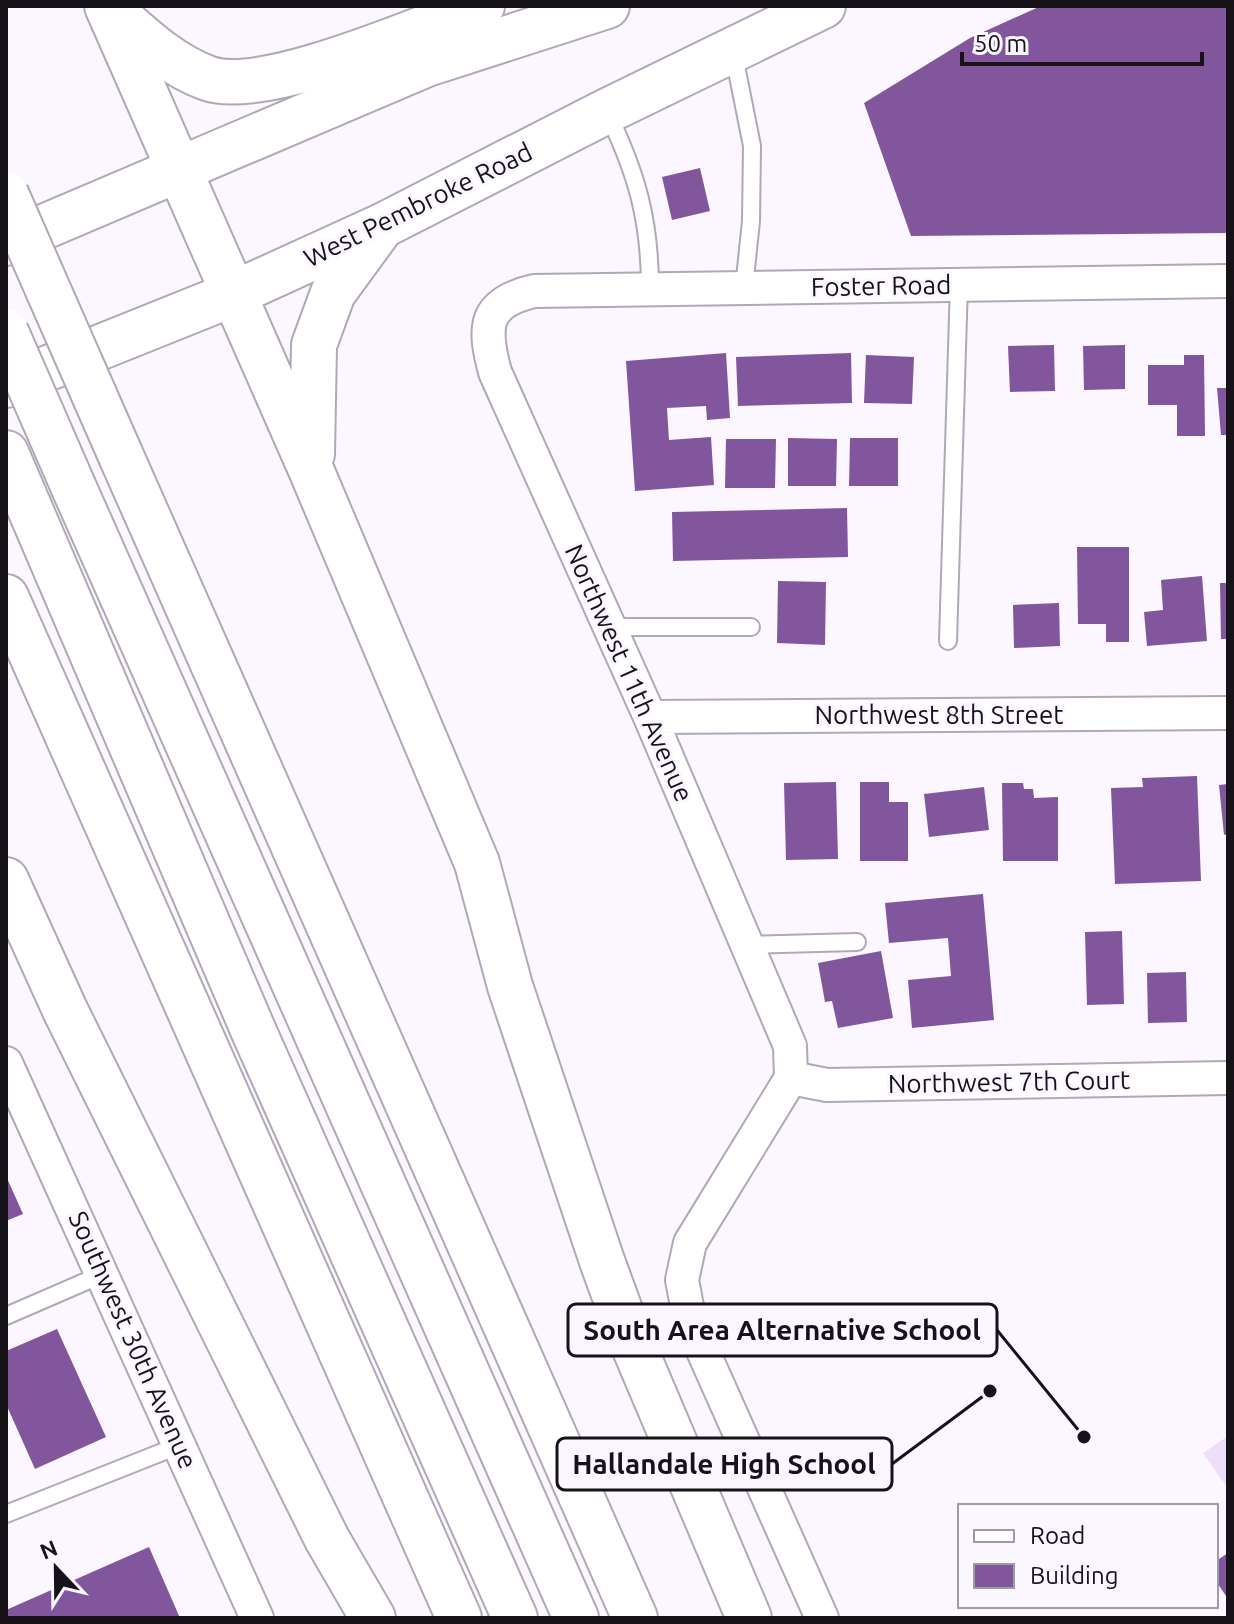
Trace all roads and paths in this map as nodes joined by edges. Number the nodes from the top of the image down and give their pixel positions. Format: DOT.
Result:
graph roads {
  1 [pos="107,6"];
  2 [pos="482,6"];
  3 [pos="607,6"];
  4 [pos="823,6"];
  5 [pos="733,49"];
  6 [pos="607,111"];
  7 [pos="177,169"];
  8 [pos="6,194"];
  9 [pos="382,226"];
  10 [pos="6,243"];
  11 [pos="1228,281"];
  12 [pos="959,284"];
  13 [pos="744,288"];
  14 [pos="650,289"];
  15 [pos="534,291"];
  16 [pos="233,294"];
  17 [pos="6,332"];
  18 [pos="6,385"];
  19 [pos="6,453"];
  20 [pos="312,472"];
  21 [pos="6,597"];
  22 [pos="610,627"];
  23 [pos="751,627"];
  24 [pos="948,641"];
  25 [pos="1228,713"];
  26 [pos="650,717"];
  27 [pos="6,880"];
  28 [pos="857,942"];
  29 [pos="747,945"];
  30 [pos="6,1063"];
  31 [pos="791,1078"];
  32 [pos="1228,1078"];
  33 [pos="103,1274"];
  34 [pos="6,1316"];
  35 [pos="180,1445"];
  36 [pos="6,1514"];
  37 [pos="257,1618"];
  38 [pos="373,1618"];
  39 [pos="459,1618"];
  40 [pos="515,1618"];
  41 [pos="576,1618"];
  42 [pos="635,1618"];
  43 [pos="749,1618"];
  44 [pos="822,1618"];
  1 -- 2 [label="main road"];
  1 -- 7 [label="main road"];
  3 -- 7 [label="main road"];
  4 -- 5 [label="main road, West Pembroke Road"];
  5 -- 6 [label="main road, West Pembroke Road"];
  5 -- 13 [label="lane"];
  6 -- 9 [label="main road, West Pembroke Road"];
  6 -- 14 [label="lane"];
  7 -- 10 [label="main road"];
  7 -- 16 [label="main road"];
  8 -- 42 [label="main road, bridge"];
  9 -- 16 [label="main road, West Pembroke Road"];
  9 -- 20 [label="main road"];
  11 -- 12 [label="street, Foster Road"];
  12 -- 13 [label="street, Foster Road"];
  12 -- 24 [label="lane"];
  13 -- 14 [label="street, Foster Road"];
  14 -- 15 [label="street, Foster Road"];
  15 -- 22 [label="street, Northwest 11th Avenue"];
  16 -- 18 [label="main road, West Pembroke Road"];
  16 -- 20 [label="main road"];
  17 -- 41 [label="main road, bridge"];
  19 -- 40 [label="main road"];
  20 -- 43 [label="main road"];
  21 -- 39 [label="main road"];
  22 -- 23 [label="lane"];
  22 -- 26 [label="street, Northwest 11th Avenue"];
  25 -- 26 [label="street, Northwest 8th Street"];
  26 -- 29 [label="street, Northwest 11th Avenue"];
  27 -- 38 [label="main road"];
  28 -- 29 [label="lane"];
  29 -- 31 [label="street, Northwest 11th Avenue"];
  30 -- 33 [label="street, Southwest 30th Avenue"];
  31 -- 32 [label="street, Northwest 7th Court"];
  31 -- 44 [label="street"];
  33 -- 34 [label="lane"];
  33 -- 35 [label="street, Southwest 30th Avenue"];
  35 -- 36 [label="lane"];
  35 -- 37 [label="street, Southwest 30th Avenue"];
}
